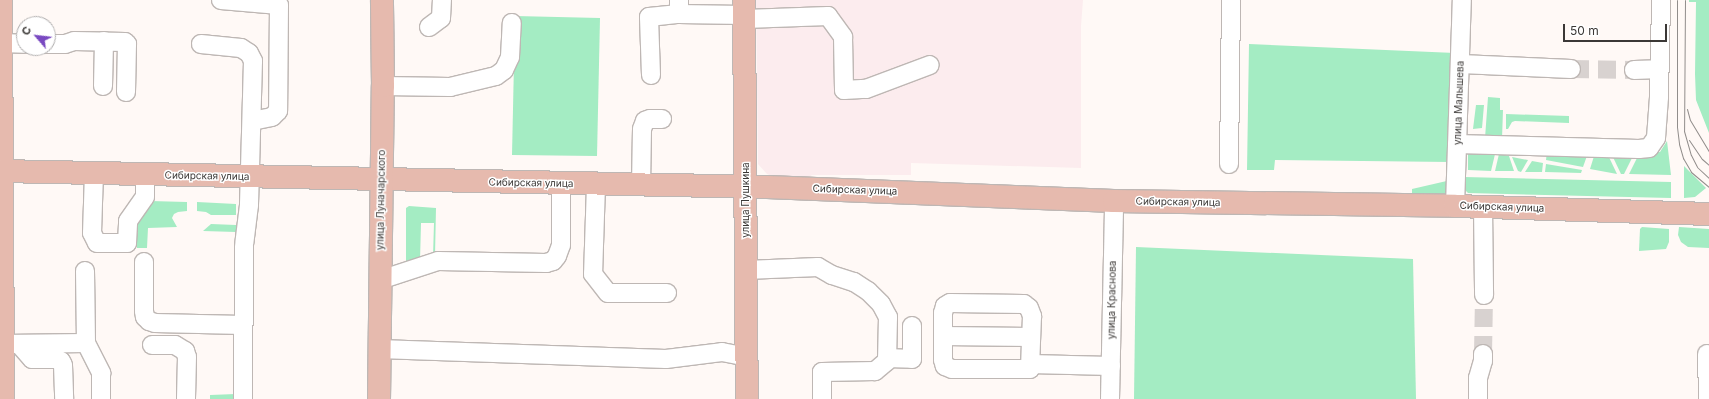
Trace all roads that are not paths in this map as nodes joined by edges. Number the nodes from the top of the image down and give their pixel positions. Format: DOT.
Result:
graph roads {
  1 [pos="221,0"];
  2 [pos="382,0"];
  3 [pos="442,0"];
  4 [pos="1231,0"];
  5 [pos="1462,0"];
  6 [pos="1661,0"];
  7 [pos="1,3"];
  8 [pos="679,7"];
  9 [pos="744,11"];
  10 [pos="512,23"];
  11 [pos="430,27"];
  12 [pos="104,41"];
  13 [pos="1,43"];
  14 [pos="16,44"];
  15 [pos="56,44"];
  16 [pos="202,44"];
  17 [pos="1460,64"];
  18 [pos="930,65"];
  19 [pos="0,69"];
  20 [pos="1571,69"];
  21 [pos="1659,69"];
  22 [pos="1634,70"];
  23 [pos="651,75"];
  24 [pos="103,86"];
  25 [pos="383,86"];
  26 [pos="126,92"];
  27 [pos="662,118"];
  28 [pos="252,121"];
  29 [pos="1457,144"];
  30 [pos="1229,164"];
  31 [pos="1,171"];
  32 [pos="94,173"];
  33 [pos="145,174"];
  34 [pos="249,176"];
  35 [pos="382,180"];
  36 [pos="561,184"];
  37 [pos="596,185"];
  38 [pos="641,186"];
  39 [pos="746,188"];
  40 [pos="1114,201"];
  41 [pos="1456,206"];
  42 [pos="1483,207"];
  43 [pos="1709,214"];
  44 [pos="144,262"];
  45 [pos="746,270"];
  46 [pos="1,271"];
  47 [pos="85,271"];
  48 [pos="380,280"];
  49 [pos="668,293"];
  50 [pos="1484,295"];
  51 [pos="1,301"];
  52 [pos="243,325"];
  53 [pos="912,326"];
  54 [pos="943,336"];
  55 [pos="1031,337"];
  56 [pos="86,343"];
  57 [pos="11,344"];
  58 [pos="152,345"];
  59 [pos="380,349"];
  60 [pos="1483,354"];
  61 [pos="1707,354"];
  62 [pos="748,357"];
  63 [pos="887,358"];
  64 [pos="1030,364"];
  65 [pos="1111,366"];
  66 [pos="3,399"];
  67 [pos="64,399"];
  68 [pos="101,399"];
  69 [pos="186,399"];
  70 [pos="243,399"];
  71 [pos="379,399"];
  72 [pos="747,399"];
  73 [pos="822,399"];
  74 [pos="1110,399"];
  75 [pos="1478,399"];
  76 [pos="1708,399"];
  1 -- 28 [label="street"];
  2 -- 25 [label="main road, улица Луначарского"];
  3 -- 11 [label="street"];
  4 -- 30 [label="street"];
  5 -- 17 [label="street, улица Малышева"];
  6 -- 21 [label="street"];
  7 -- 13 [label="main road"];
  8 -- 9 [label="street"];
  8 -- 23 [label="street"];
  9 -- 18 [label="street"];
  9 -- 39 [label="main road, улица Пушкина"];
  10 -- 25 [label="street"];
  12 -- 15 [label="street"];
  12 -- 24 [label="street"];
  12 -- 26 [label="street"];
  13 -- 14 [label="street"];
  13 -- 19 [label="main road"];
  16 -- 28 [label="street"];
  17 -- 20 [label="street"];
  17 -- 29 [label="street, улица Малышева"];
  19 -- 31 [label="main road"];
  21 -- 22 [label="street"];
  21 -- 29 [label="street"];
  25 -- 35 [label="main road, улица Луначарского"];
  27 -- 38 [label="street"];
  28 -- 34 [label="street"];
  29 -- 41 [label="street, улица Малышева"];
  31 -- 32 [label="main road, Сибирская улица"];
  31 -- 46 [label="main road"];
  32 -- 33 [label="main road, Сибирская улица"];
  32 -- 33 [label="street"];
  33 -- 34 [label="main road, Сибирская улица"];
  34 -- 35 [label="main road, Сибирская улица"];
  34 -- 52 [label="street"];
  35 -- 36 [label="main road, Сибирская улица"];
  35 -- 48 [label="main road, улица Луначарского"];
  36 -- 37 [label="main road, Сибирская улица"];
  36 -- 48 [label="street"];
  37 -- 38 [label="main road, Сибирская улица"];
  37 -- 49 [label="street"];
  38 -- 39 [label="main road, Сибирская улица"];
  39 -- 40 [label="main road, Сибирская улица"];
  39 -- 45 [label="main road, улица Пушкина"];
  40 -- 41 [label="main road, Сибирская улица"];
  40 -- 65 [label="street, улица Краснова"];
  41 -- 42 [label="main road, Сибирская улица"];
  42 -- 43 [label="main road, Сибирская улица"];
  42 -- 50 [label="street"];
  44 -- 52 [label="street"];
  45 -- 62 [label="main road, улица Пушкина"];
  45 -- 63 [label="street"];
  46 -- 51 [label="main road"];
  47 -- 56 [label="street"];
  48 -- 59 [label="main road, улица Луначарского"];
  51 -- 57 [label="main road"];
  52 -- 70 [label="street"];
  53 -- 63 [label="street"];
  54 -- 55 [label="street"];
  54 -- 55 [label="street"];
  54 -- 64 [label="street"];
  55 -- 64 [label="street"];
  56 -- 57 [label="street"];
  56 -- 68 [label="street"];
  57 -- 66 [label="main road"];
  57 -- 67 [label="street"];
  58 -- 69 [label="street"];
  59 -- 62 [label="street"];
  59 -- 71 [label="main road, улица Луначарского"];
  60 -- 75 [label="street"];
  61 -- 76 [label="street"];
  62 -- 72 [label="main road, улица Пушкина"];
  63 -- 73 [label="street"];
  64 -- 65 [label="street"];
  65 -- 74 [label="street, улица Краснова"];
}
